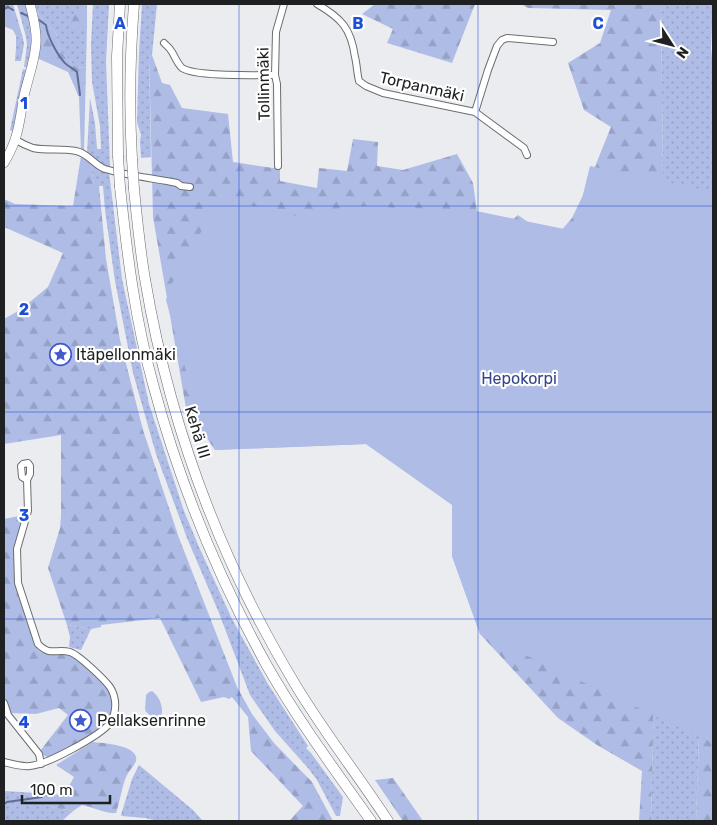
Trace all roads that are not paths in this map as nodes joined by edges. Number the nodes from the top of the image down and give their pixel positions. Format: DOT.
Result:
graph roads {
  1 [pos="30,4"];
  2 [pos="120,4"];
  3 [pos="134,4"];
  4 [pos="284,4"];
  5 [pos="317,4"];
  6 [pos="553,42"];
  7 [pos="164,43"];
  8 [pos="275,75"];
  9 [pos="475,112"];
  10 [pos="16,140"];
  11 [pos="527,155"];
  12 [pos="4,163"];
  13 [pos="278,166"];
  14 [pos="190,187"];
  15 [pos="27,480"];
  16 [pos="4,703"];
  17 [pos="4,762"];
  18 [pos="41,764"];
  19 [pos="371,821"];
  20 [pos="388,821"];
  1 -- 10 [label="main road"];
  2 -- 19 [label="highway, Kehä III, bridge"];
  3 -- 20 [label="highway, Kehä III, bridge"];
  4 -- 8 [label="street, Tollinmäki"];
  5 -- 9 [label="street, Torpanmäki"];
  6 -- 9 [label="street"];
  7 -- 8 [label="street"];
  8 -- 13 [label="street, Tollinmäki"];
  9 -- 11 [label="street, Torpanmäki"];
  10 -- 12 [label="main road"];
  10 -- 14 [label="street"];
  15 -- 18 [label="street"];
  16 -- 18 [label="street"];
  17 -- 18 [label="street"];
}
